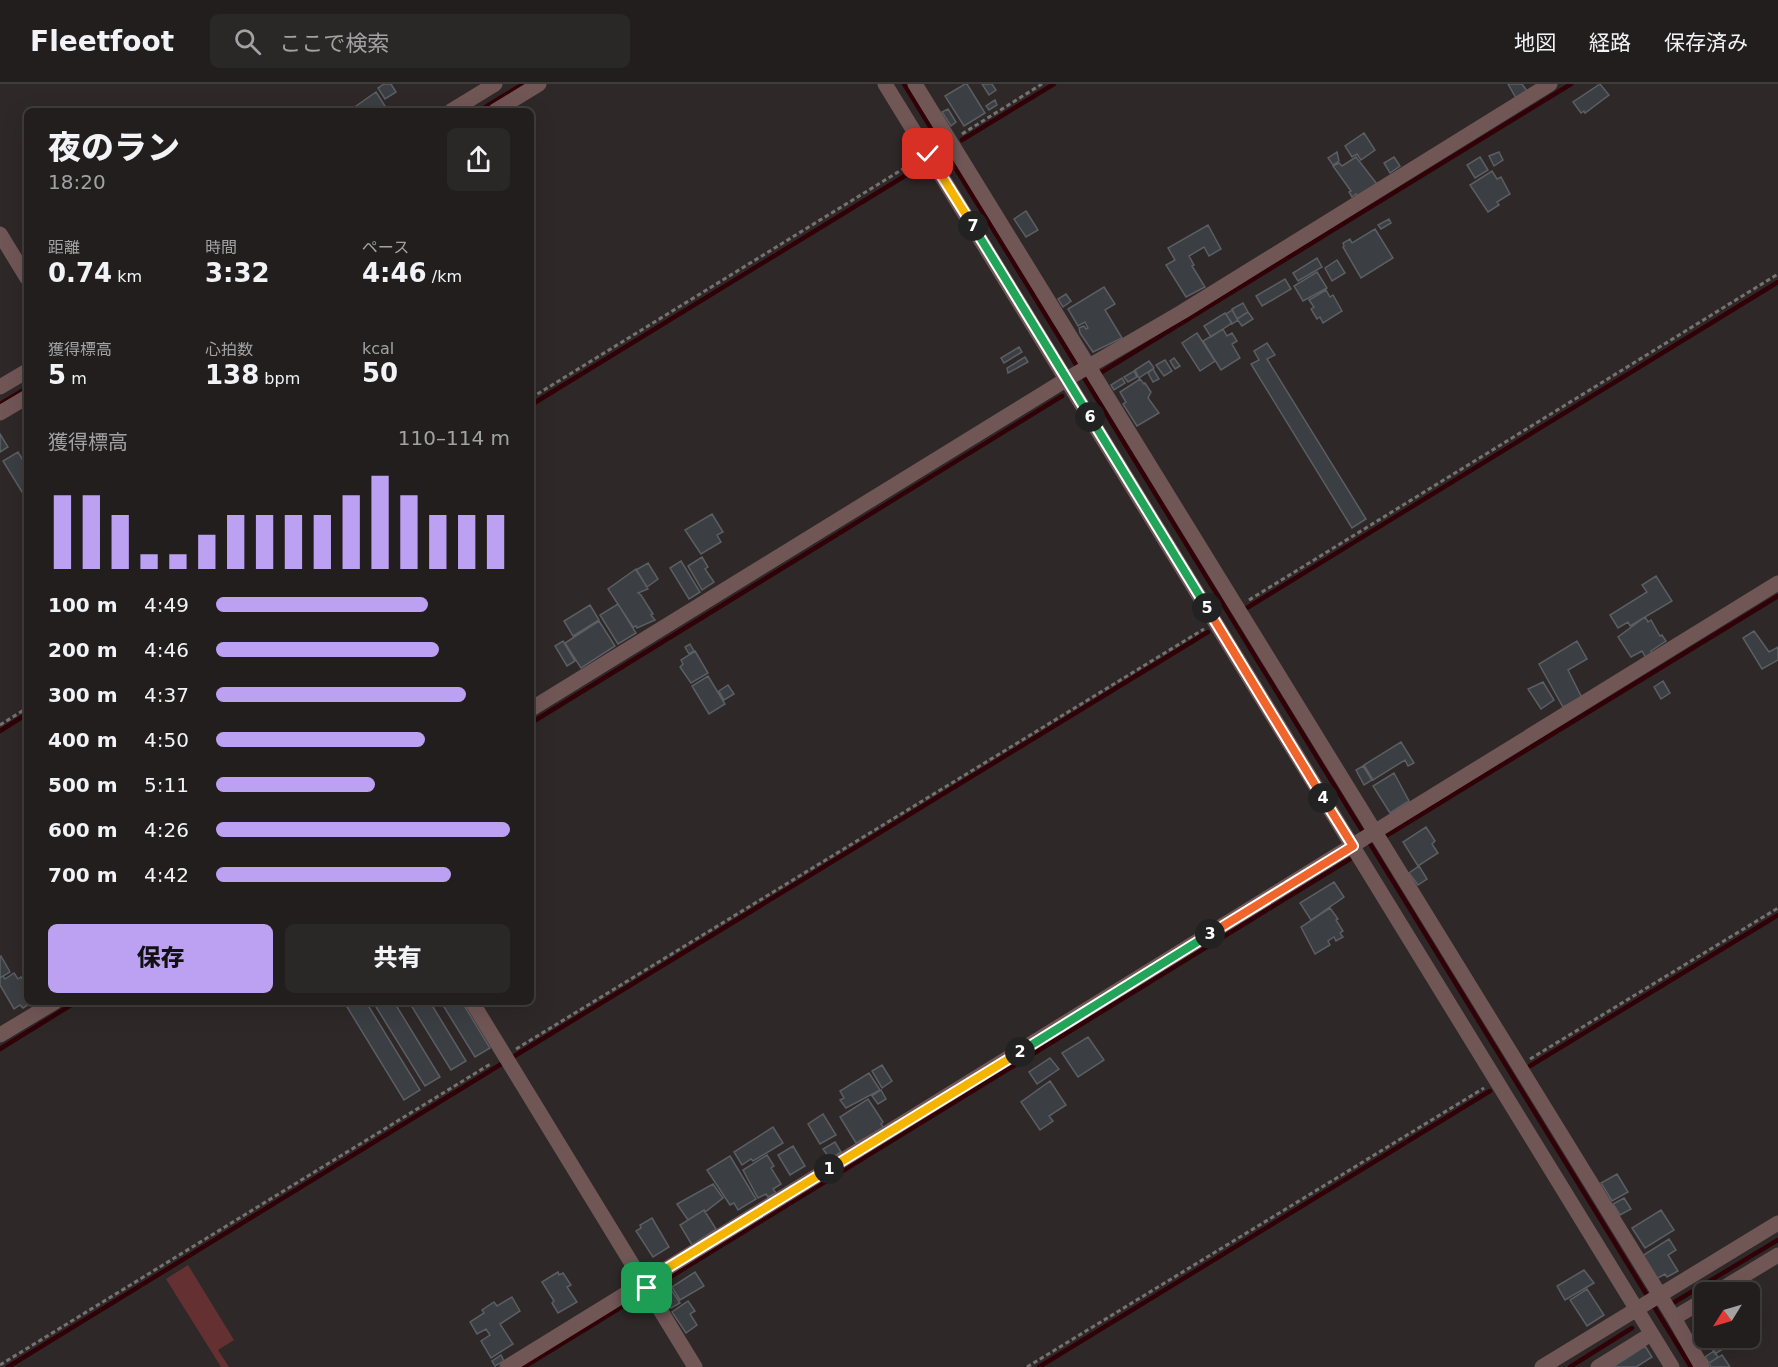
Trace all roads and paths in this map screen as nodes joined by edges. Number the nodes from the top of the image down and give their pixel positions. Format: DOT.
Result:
graph roads {
  1 [pos="495,84"];
  2 [pos="539,84"];
  3 [pos="885,84"];
  4 [pos="915,84"];
  5 [pos="1042,84"];
  6 [pos="1550,84"];
  7 [pos="456,108"];
  8 [pos="500,108"];
  9 [pos="939,146"];
  10 [pos="0,234"];
  11 [pos="24,273"];
  12 [pos="1778,274"];
  13 [pos="24,373"];
  14 [pos="1084,374"];
  15 [pos="0,387"];
  16 [pos="534,396"];
  17 [pos="24,399"];
  18 [pos="0,413"];
  19 [pos="1778,583"];
  20 [pos="1229,614"];
  21 [pos="534,707"];
  22 [pos="24,710"];
  23 [pos="0,725"];
  24 [pos="1365,838"];
  25 [pos="1778,908"];
  26 [pos="50,1005"];
  27 [pos="474,1005"];
  28 [pos="0,1035"];
  29 [pos="504,1055"];
  30 [pos="1507,1072"];
  31 [pos="1778,1223"];
  32 [pos="1778,1255"];
  33 [pos="1733,1282"];
  34 [pos="647,1288"];
  35 [pos="1694,1301"];
  36 [pos="1658,1305"];
  37 [pos="1652,1334"];
  38 [pos="0,1365"];
  39 [pos="507,1367"];
  40 [pos="695,1367"];
  41 [pos="1027,1367"];
  42 [pos="1542,1367"];
  43 [pos="1598,1367"];
  44 [pos="1672,1367"];
  45 [pos="1702,1367"];
  1 -- 7 [label="street"];
  2 -- 8 [label="street"];
  3 -- 9 [label="street"];
  4 -- 9 [label="street"];
  5 -- 9 [label="path"];
  6 -- 14 [label="street"];
  9 -- 14 [label="street"];
  9 -- 14 [label="street"];
  9 -- 16 [label="path"];
  10 -- 11 [label="street"];
  12 -- 20 [label="path"];
  13 -- 15 [label="street"];
  14 -- 20 [label="street"];
  14 -- 20 [label="street"];
  14 -- 21 [label="street"];
  17 -- 18 [label="street"];
  19 -- 24 [label="street"];
  20 -- 24 [label="street"];
  20 -- 24 [label="street"];
  20 -- 29 [label="path"];
  22 -- 23 [label="path"];
  24 -- 30 [label="street"];
  24 -- 30 [label="street"];
  24 -- 34 [label="street"];
  25 -- 30 [label="path"];
  26 -- 28 [label="street"];
  27 -- 29 [label="street"];
  29 -- 34 [label="street"];
  29 -- 38 [label="path"];
  30 -- 36 [label="street"];
  30 -- 36 [label="street"];
  30 -- 41 [label="path"];
  31 -- 36 [label="street"];
  32 -- 33 [label="street"];
  34 -- 39 [label="street"];
  34 -- 40 [label="street"];
  35 -- 36 [label="street"];
  36 -- 37 [label="street"];
  36 -- 42 [label="street"];
  36 -- 45 [label="street"];
  37 -- 43 [label="street"];
  37 -- 44 [label="street"];
}
